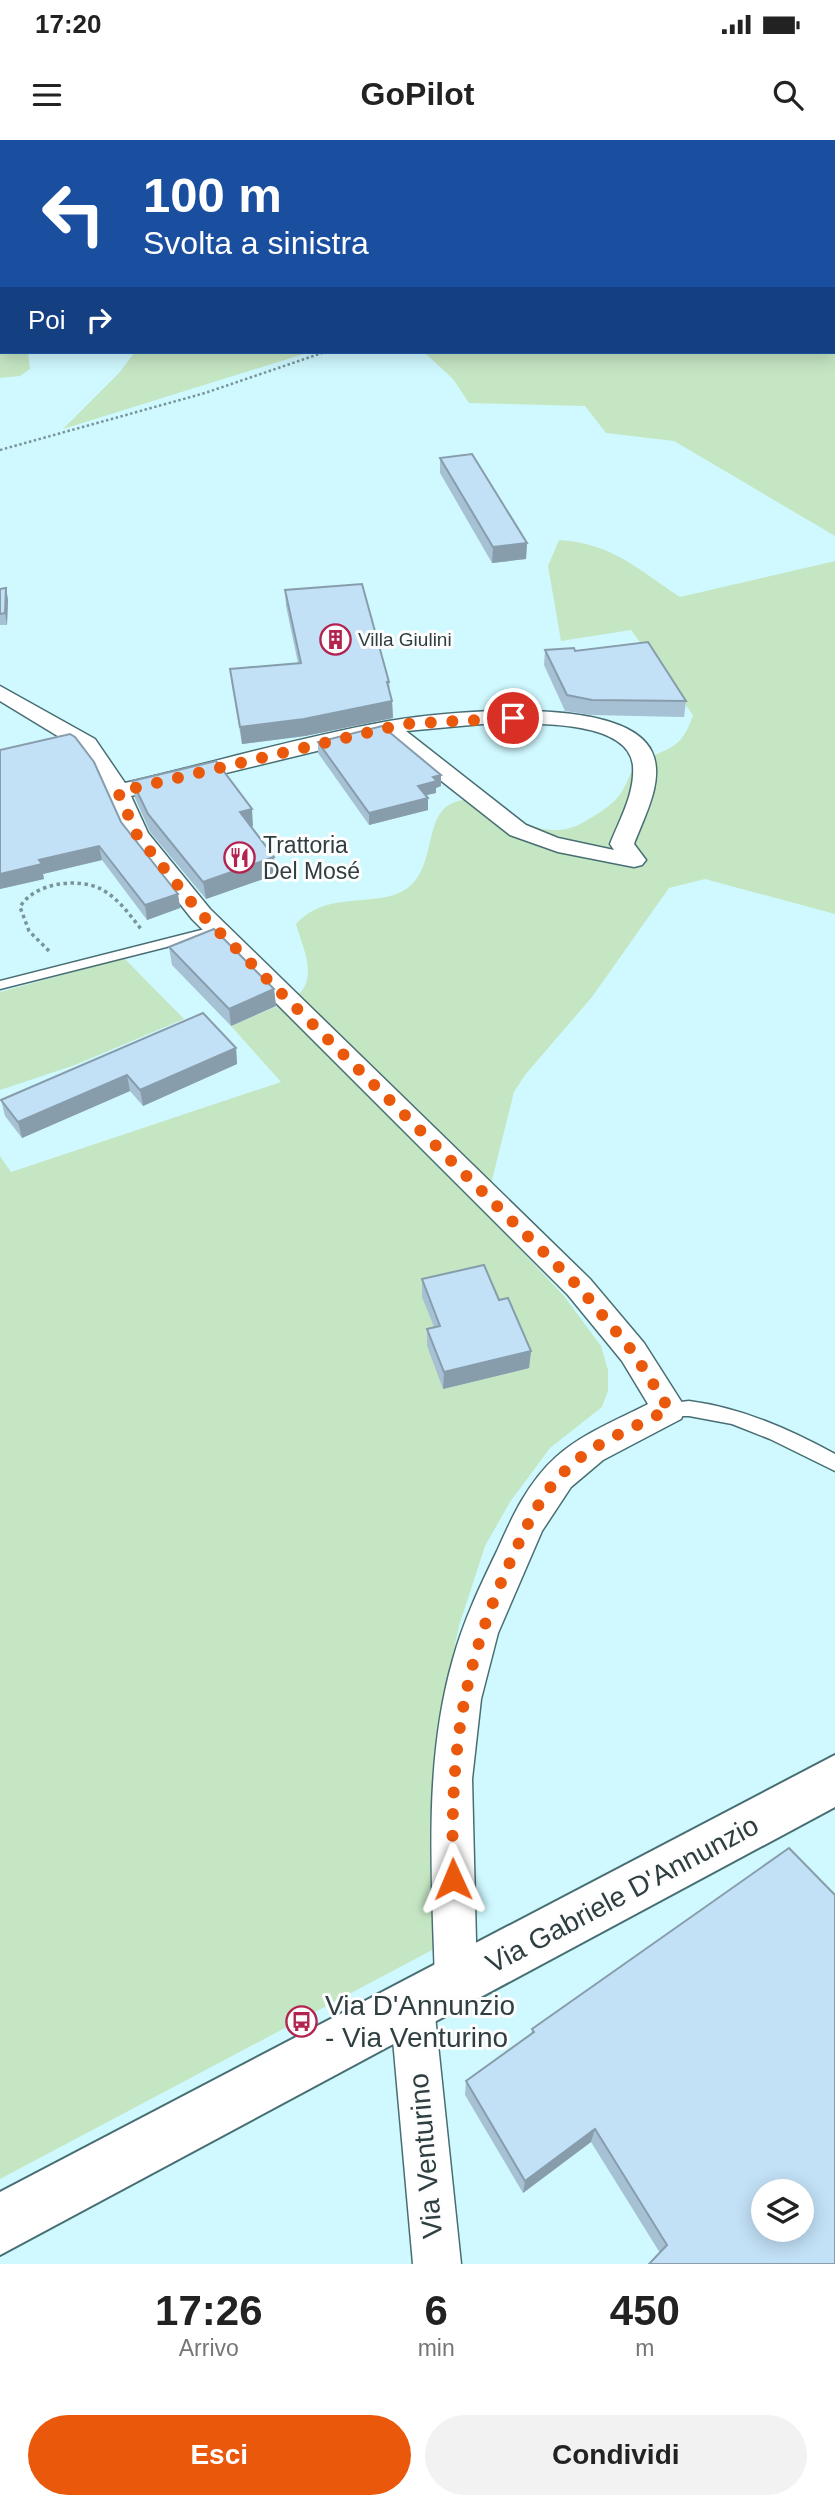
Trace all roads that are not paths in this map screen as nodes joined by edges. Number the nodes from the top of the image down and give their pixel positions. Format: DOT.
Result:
graph roads {
  1 [pos="0,692"];
  2 [pos="386,728"];
  3 [pos="118,792"];
  4 [pos="218,930"];
  5 [pos="0,985"];
  6 [pos="669,1409"];
  7 [pos="835,1463"];
  8 [pos="835,1780"];
  9 [pos="434,1994"];
  10 [pos="0,2225"];
  11 [pos="437,2264"];
  1 -- 3 [label="street"];
  2 -- 2 [label="street"];
  2 -- 3 [label="street"];
  3 -- 4 [label="street"];
  4 -- 5 [label="lane"];
  4 -- 6 [label="street"];
  6 -- 7 [label="lane"];
  6 -- 9 [label="street"];
  8 -- 9 [label="main road, Via Gabriele D'Annunzio"];
  9 -- 10 [label="main road, Via Gabriele D'Annunzio"];
  9 -- 11 [label="street, Via Venturino"];
}
